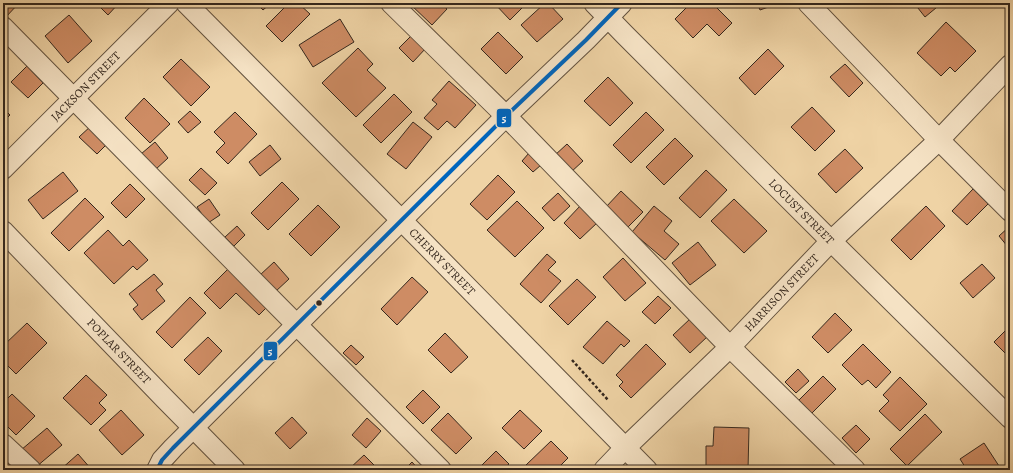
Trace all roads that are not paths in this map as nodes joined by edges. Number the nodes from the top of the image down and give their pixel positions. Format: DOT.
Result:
graph roads {
  1 [pos="169,3"];
  2 [pos="186,3"];
  3 [pos="391,3"];
  4 [pos="594,3"];
  5 [pos="622,3"];
  6 [pos="808,3"];
  7 [pos="608,18"];
  8 [pos="3,27"];
  9 [pos="1010,65"];
  10 [pos="74,99"];
  11 [pos="506,116"];
  12 [pos="938,140"];
  13 [pos="3,169"];
  14 [pos="1010,211"];
  15 [pos="401,220"];
  16 [pos="3,231"];
  17 [pos="831,241"];
  18 [pos="296,325"];
  19 [pos="730,347"];
  20 [pos="1010,418"];
  21 [pos="194,428"];
  22 [pos="3,444"];
  23 [pos="625,448"];
  24 [pos="159,465"];
  25 [pos="31,470"];
  26 [pos="143,470"];
  27 [pos="235,470"];
  28 [pos="441,470"];
  29 [pos="604,470"];
  30 [pos="647,470"];
  31 [pos="855,470"];
  1 -- 10 [label="street, JACKSON STREET"];
  2 -- 15 [label="street, CHERRY STREET"];
  3 -- 11 [label="street"];
  4 -- 7 [label="street, LOCUST STREET"];
  5 -- 7 [label="street"];
  6 -- 12 [label="street"];
  7 -- 11 [label="street"];
  7 -- 17 [label="street, LOCUST STREET"];
  8 -- 10 [label="street"];
  9 -- 12 [label="street, HARRISON STREET"];
  10 -- 13 [label="street, JACKSON STREET"];
  10 -- 18 [label="street"];
  11 -- 15 [label="street"];
  11 -- 19 [label="street"];
  12 -- 14 [label="street"];
  12 -- 17 [label="street, HARRISON STREET"];
  15 -- 18 [label="street"];
  15 -- 23 [label="street, CHERRY STREET"];
  16 -- 21 [label="street, POPLAR STREET"];
  17 -- 19 [label="street, HARRISON STREET"];
  17 -- 20 [label="street, LOCUST STREET"];
  18 -- 21 [label="street"];
  18 -- 28 [label="street"];
  19 -- 23 [label="street, HARRISON STREET"];
  19 -- 31 [label="street"];
  21 -- 24 [label="street"];
  21 -- 27 [label="street, POPLAR STREET"];
  22 -- 25 [label="street"];
  23 -- 29 [label="street, HARRISON STREET"];
  23 -- 30 [label="street, CHERRY STREET"];
  24 -- 26 [label="street"];
}
